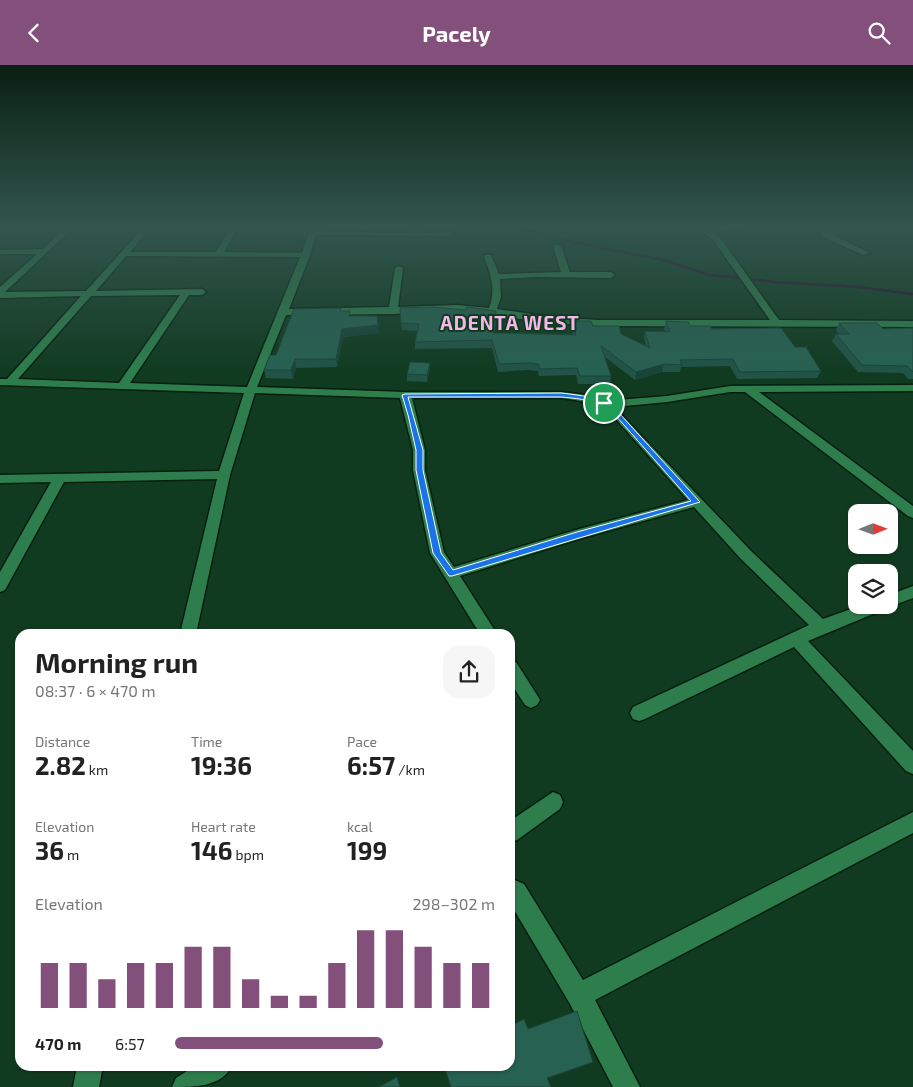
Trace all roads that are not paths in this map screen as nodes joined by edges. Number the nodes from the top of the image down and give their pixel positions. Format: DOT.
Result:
graph roads {
  1 [pos="21,274"];
  2 [pos="108,274"];
  3 [pos="298,274"];
  4 [pos="398,274"];
  5 [pos="496,274"];
  6 [pos="566,274"];
  7 [pos="742,274"];
  8 [pos="611,275"];
  9 [pos="497,277"];
  10 [pos="186,292"];
  11 [pos="202,292"];
  12 [pos="0,294"];
  13 [pos="90,295"];
  14 [pos="393,311"];
  15 [pos="492,311"];
  16 [pos="282,312"];
  17 [pos="777,323"];
  18 [pos="913,325"];
  19 [pos="5,382"];
  20 [pos="123,385"];
  21 [pos="250,389"];
  22 [pos="749,390"];
  23 [pos="910,390"];
  24 [pos="405,395"];
  25 [pos="604,403"];
  26 [pos="224,475"];
  27 [pos="60,477"];
  28 [pos="0,479"];
  29 [pos="696,502"];
  30 [pos="913,513"];
  31 [pos="452,573"];
  32 [pos="0,585"];
  33 [pos="913,592"];
  34 [pos="898,598"];
  35 [pos="855,614"];
  36 [pos="821,627"];
  37 [pos="189,629"];
  38 [pos="487,629"];
  39 [pos="797,640"];
  40 [pos="515,675"];
  41 [pos="531,700"];
  42 [pos="639,713"];
  43 [pos="913,765"];
  44 [pos="553,803"];
  45 [pos="913,821"];
  46 [pos="515,830"];
  47 [pos="515,892"];
  48 [pos="579,995"];
  49 [pos="89,1071"];
  50 [pos="211,1071"];
  51 [pos="86,1087"];
  52 [pos="186,1087"];
  53 [pos="626,1087"];
  1 -- 12 [label="street"];
  2 -- 13 [label="street"];
  3 -- 16 [label="street"];
  4 -- 14 [label="street"];
  5 -- 9 [label="street"];
  6 -- 8 [label="street"];
  6 -- 9 [label="street"];
  7 -- 17 [label="street"];
  9 -- 15 [label="street"];
  10 -- 11 [label="street"];
  10 -- 13 [label="street"];
  10 -- 20 [label="street"];
  12 -- 13 [label="street"];
  13 -- 19 [label="street"];
  14 -- 15 [label="street"];
  14 -- 16 [label="street"];
  15 -- 17 [label="street"];
  16 -- 21 [label="street"];
  17 -- 18 [label="street"];
  19 -- 20 [label="street"];
  20 -- 21 [label="street"];
  21 -- 24 [label="street"];
  21 -- 26 [label="street"];
  22 -- 23 [label="street"];
  22 -- 25 [label="street"];
  22 -- 30 [label="street"];
  24 -- 25 [label="street"];
  24 -- 31 [label="street"];
  25 -- 29 [label="street"];
  26 -- 27 [label="street"];
  26 -- 37 [label="street"];
  27 -- 28 [label="street"];
  27 -- 32 [label="street"];
  29 -- 31 [label="street"];
  29 -- 36 [label="street"];
  31 -- 38 [label="street"];
  33 -- 34 [label="street"];
  35 -- 36 [label="street"];
  36 -- 39 [label="street"];
  39 -- 42 [label="street"];
  39 -- 43 [label="street"];
  40 -- 41 [label="street"];
  44 -- 46 [label="street"];
  45 -- 48 [label="street"];
  47 -- 48 [label="street"];
  48 -- 53 [label="street"];
  49 -- 51 [label="street"];
  50 -- 52 [label="street"];
}
